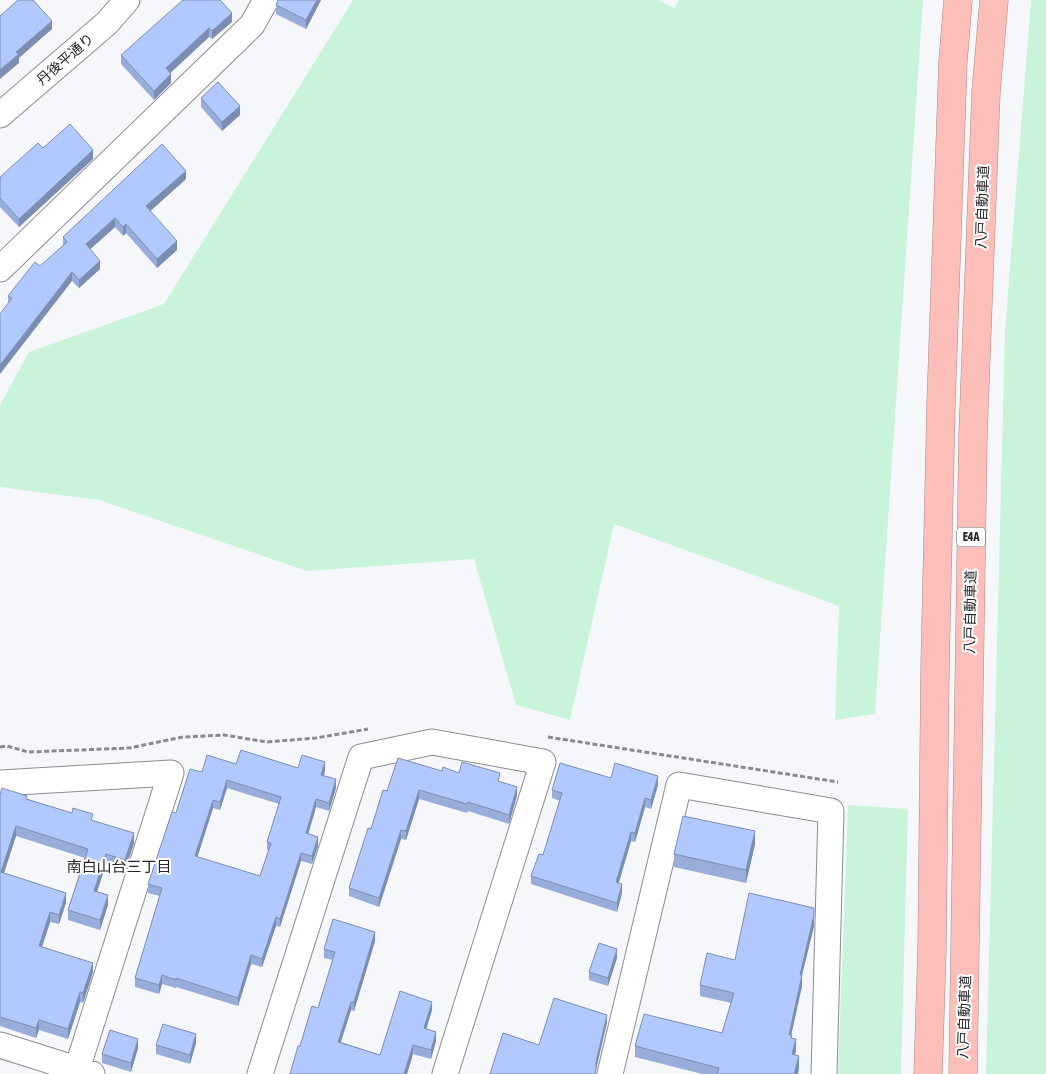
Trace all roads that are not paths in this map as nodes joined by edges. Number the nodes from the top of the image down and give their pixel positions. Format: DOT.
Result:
graph roads {
  1 [pos="127,0"];
  2 [pos="266,0"];
  3 [pos="958,0"];
  4 [pos="994,0"];
  5 [pos="0,116"];
  6 [pos="0,269"];
  7 [pos="0,783"];
  8 [pos="0,1045"];
  9 [pos="84,1071"];
  10 [pos="260,1074"];
  11 [pos="444,1074"];
  12 [pos="610,1074"];
  13 [pos="824,1074"];
  14 [pos="928,1074"];
  15 [pos="963,1074"];
  1 -- 5 [label="street, 丹後平通り"];
  2 -- 6 [label="street"];
  3 -- 14 [label="highway, E4A"];
  4 -- 15 [label="highway, 八戸自動車道 / E4A"];
  7 -- 9 [label="street"];
  8 -- 9 [label="street"];
  10 -- 11 [label="street"];
  12 -- 13 [label="street"];
}
